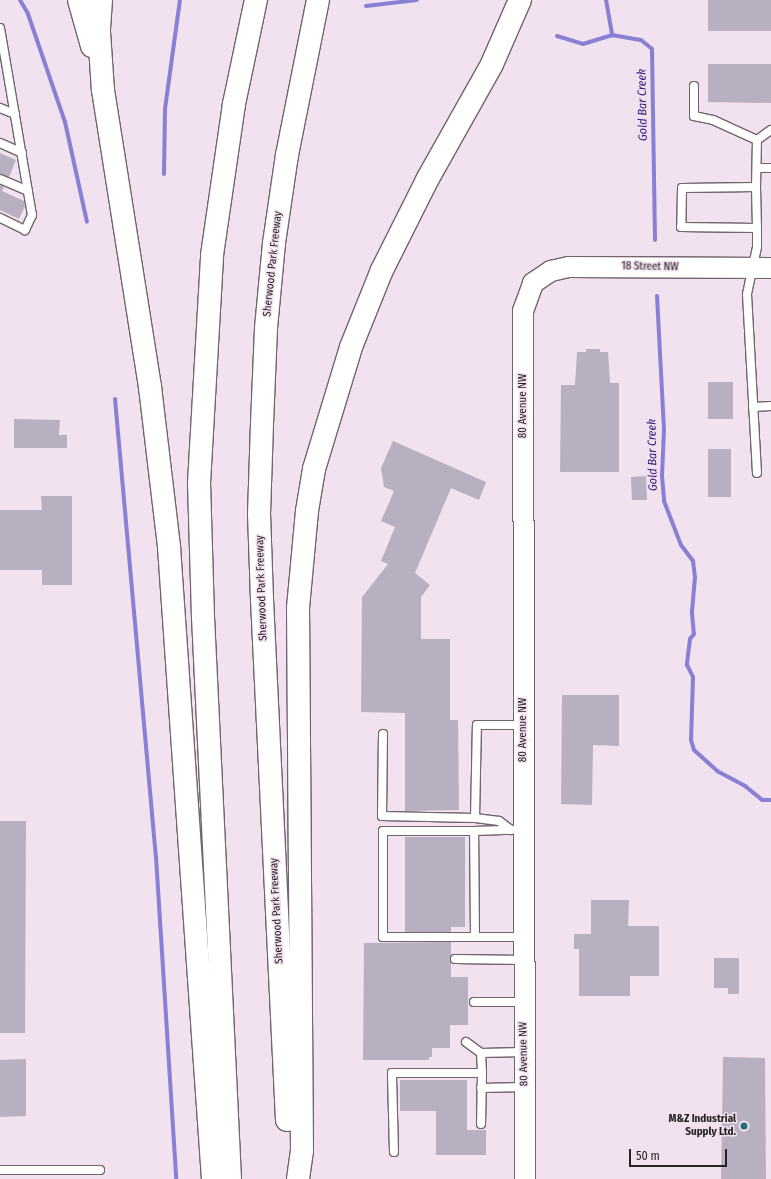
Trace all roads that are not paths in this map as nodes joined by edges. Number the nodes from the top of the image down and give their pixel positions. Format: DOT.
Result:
graph roads {
  1 [pos="79,0"];
  2 [pos="100,0"];
  3 [pos="256,0"];
  4 [pos="318,0"];
  5 [pos="520,0"];
  6 [pos="0,28"];
  7 [pos="0,70"];
  8 [pos="9,73"];
  9 [pos="694,86"];
  10 [pos="103,90"];
  11 [pos="0,108"];
  12 [pos="15,114"];
  13 [pos="771,130"];
  14 [pos="757,140"];
  15 [pos="0,143"];
  16 [pos="22,153"];
  17 [pos="757,168"];
  18 [pos="771,168"];
  19 [pos="0,179"];
  20 [pos="756,187"];
  21 [pos="28,191"];
  22 [pos="0,218"];
  23 [pos="757,228"];
  24 [pos="761,268"];
  25 [pos="533,283"];
  26 [pos="771,406"];
  27 [pos="753,407"];
  28 [pos="757,473"];
  29 [pos="524,725"];
  30 [pos="383,734"];
  31 [pos="475,818"];
  32 [pos="474,831"];
  33 [pos="517,831"];
  34 [pos="475,937"];
  35 [pos="524,937"];
  36 [pos="455,959"];
  37 [pos="524,960"];
  38 [pos="474,1002"];
  39 [pos="524,1002"];
  40 [pos="466,1042"];
  41 [pos="524,1052"];
  42 [pos="482,1053"];
  43 [pos="482,1073"];
  44 [pos="525,1087"];
  45 [pos="482,1088"];
  46 [pos="481,1124"];
  47 [pos="394,1152"];
  48 [pos="0,1170"];
  49 [pos="100,1170"];
  50 [pos="213,1179"];
  51 [pos="230,1179"];
  52 [pos="290,1179"];
  53 [pos="298,1179"];
  54 [pos="525,1179"];
  1 -- 10 [label="highway"];
  2 -- 10 [label="highway"];
  3 -- 51 [label="highway"];
  4 -- 52 [label="highway, Sherwood Park Freeway"];
  5 -- 53 [label="highway"];
  6 -- 8 [label="lane"];
  7 -- 8 [label="lane"];
  8 -- 12 [label="lane"];
  9 -- 14 [label="lane"];
  10 -- 50 [label="highway"];
  11 -- 12 [label="lane"];
  12 -- 16 [label="lane"];
  13 -- 14 [label="lane"];
  14 -- 17 [label="lane"];
  15 -- 16 [label="lane"];
  16 -- 21 [label="lane"];
  17 -- 18 [label="lane"];
  17 -- 20 [label="lane"];
  19 -- 21 [label="lane"];
  20 -- 23 [label="lane"];
  20 -- 23 [label="lane"];
  21 -- 22 [label="lane"];
  23 -- 24 [label="lane"];
  24 -- 25 [label="street, 18 Street NW"];
  24 -- 27 [label="lane"];
  25 -- 29 [label="street, 80 Avenue NW"];
  26 -- 27 [label="lane"];
  27 -- 28 [label="lane"];
  29 -- 31 [label="lane"];
  29 -- 33 [label="street, 80 Avenue NW"];
  30 -- 31 [label="lane"];
  31 -- 33 [label="lane"];
  32 -- 33 [label="lane"];
  32 -- 34 [label="lane"];
  32 -- 34 [label="lane"];
  33 -- 35 [label="street, 80 Avenue NW"];
  34 -- 35 [label="lane"];
  35 -- 37 [label="street, 80 Avenue NW"];
  36 -- 37 [label="lane"];
  37 -- 39 [label="street, 80 Avenue NW"];
  38 -- 39 [label="lane"];
  39 -- 41 [label="street, 80 Avenue NW"];
  40 -- 42 [label="lane"];
  41 -- 42 [label="lane"];
  41 -- 44 [label="street, 80 Avenue NW"];
  42 -- 43 [label="lane"];
  43 -- 45 [label="lane"];
  43 -- 47 [label="lane"];
  44 -- 45 [label="lane"];
  44 -- 54 [label="street, 80 Avenue NW"];
  45 -- 46 [label="lane"];
  48 -- 49 [label="lane"];
}
